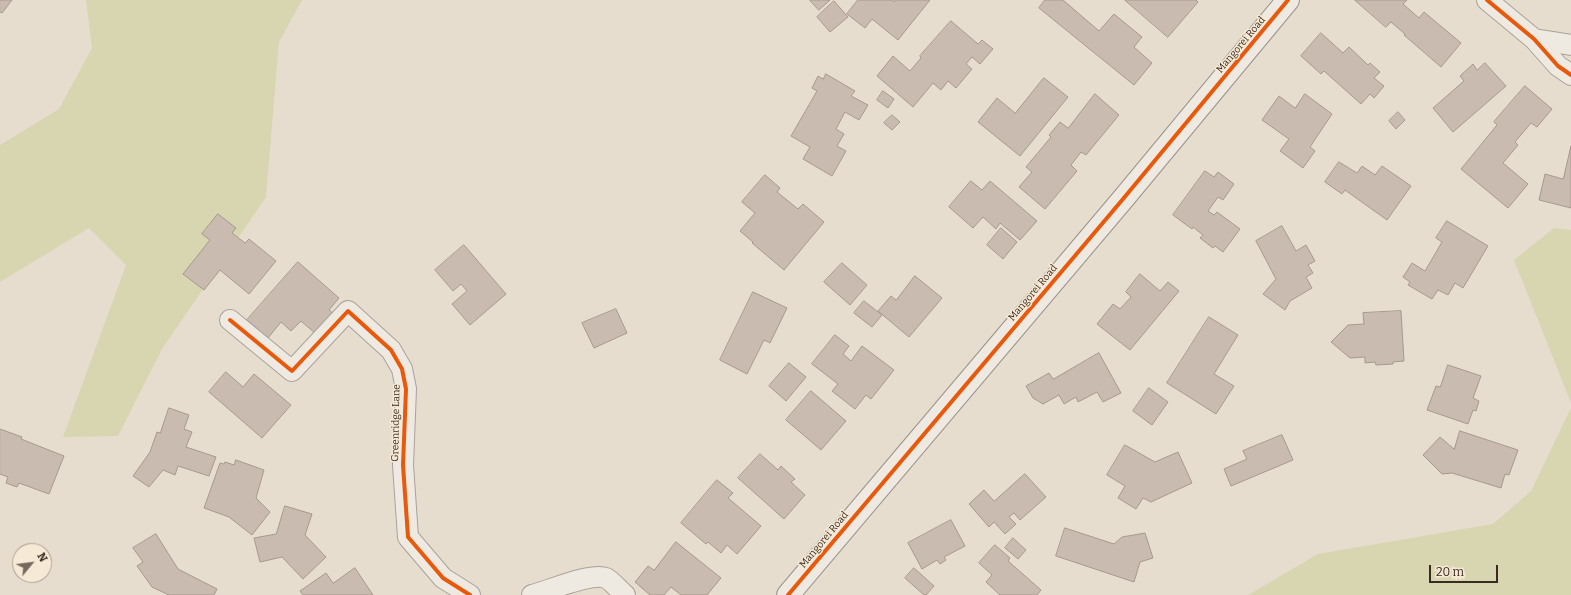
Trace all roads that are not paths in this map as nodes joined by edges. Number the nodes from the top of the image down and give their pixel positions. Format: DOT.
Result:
graph roads {
  1 [pos="1288,0"];
  2 [pos="1487,0"];
  3 [pos="1534,39"];
  4 [pos="1571,46"];
  5 [pos="1571,75"];
  6 [pos="230,320"];
  7 [pos="470,595"];
  8 [pos="532,595"];
  9 [pos="625,595"];
  10 [pos="788,595"];
  1 -- 10 [label="street, Mangorei Road"];
  2 -- 3 [label="street"];
  3 -- 4 [label="street"];
  3 -- 5 [label="street"];
  6 -- 7 [label="street, Greenridge Lane"];
  8 -- 9 [label="street"];
}
